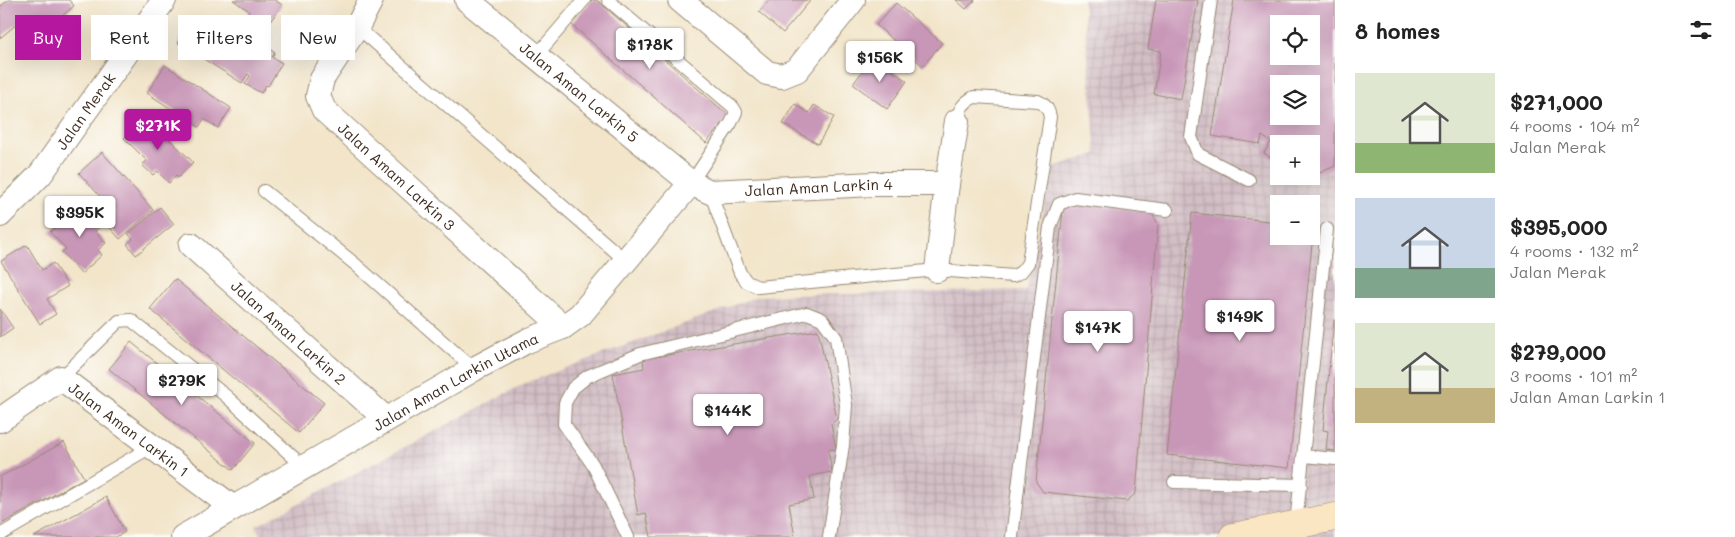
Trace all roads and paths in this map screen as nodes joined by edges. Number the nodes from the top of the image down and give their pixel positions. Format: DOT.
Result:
graph roads {
  1 [pos="371,0"];
  2 [pos="467,0"];
  3 [pos="584,0"];
  4 [pos="608,0"];
  5 [pos="680,0"];
  6 [pos="852,0"];
  7 [pos="1211,0"];
  8 [pos="161,1"];
  9 [pos="357,27"];
  10 [pos="536,56"];
  11 [pos="957,121"];
  12 [pos="1250,180"];
  13 [pos="947,184"];
  14 [pos="701,187"];
  15 [pos="264,191"];
  16 [pos="1168,210"];
  17 [pos="0,215"];
  18 [pos="1327,229"];
  19 [pos="191,245"];
  20 [pos="626,260"];
  21 [pos="937,270"];
  22 [pos="563,327"];
  23 [pos="474,369"];
  24 [pos="62,378"];
  25 [pos="386,419"];
  26 [pos="0,420"];
  27 [pos="151,447"];
  28 [pos="1304,456"];
  29 [pos="1335,459"];
  30 [pos="303,466"];
  31 [pos="1174,482"];
  32 [pos="1301,485"];
  33 [pos="232,507"];
  34 [pos="1335,517"];
  35 [pos="1296,524"];
  36 [pos="0,535"];
  37 [pos="182,537"];
  38 [pos="628,537"];
  39 [pos="829,537"];
  40 [pos="1012,537"];
  41 [pos="1233,537"];
  1 -- 9 [label="street, Jalan Amam Larkin 3"];
  2 -- 10 [label="street, Jalan Aman Larkin 5"];
  3 -- 10 [label="lane"];
  4 -- 14 [label="lane"];
  5 -- 6 [label="street"];
  7 -- 12 [label="lane"];
  8 -- 17 [label="street, Jalan Merak"];
  9 -- 20 [label="lane"];
  9 -- 22 [label="street, Jalan Amam Larkin 3"];
  10 -- 14 [label="street, Jalan Aman Larkin 5"];
  11 -- 13 [label="street"];
  11 -- 21 [label="lane"];
  13 -- 14 [label="street, Jalan Aman Larkin 4"];
  13 -- 21 [label="street"];
  14 -- 20 [label="street, Jalan Aman Larkin Utama"];
  14 -- 21 [label="lane"];
  15 -- 23 [label="lane"];
  16 -- 40 [label="lane"];
  18 -- 28 [label="lane"];
  19 -- 25 [label="street, Jalan Aman Larkin 2"];
  20 -- 22 [label="street, Jalan Aman Larkin Utama"];
  22 -- 23 [label="street, Jalan Aman Larkin Utama"];
  23 -- 25 [label="street, Jalan Aman Larkin Utama"];
  24 -- 26 [label="street, Jalan Aman Larkin 1"];
  24 -- 27 [label="street, Jalan Aman Larkin 1"];
  24 -- 30 [label="lane"];
  25 -- 30 [label="street, Jalan Aman Larkin Utama"];
  27 -- 33 [label="street, Jalan Aman Larkin 1"];
  27 -- 36 [label="lane"];
  28 -- 29 [label="lane"];
  28 -- 32 [label="lane"];
  30 -- 33 [label="street, Jalan Aman Larkin Utama"];
  31 -- 32 [label="lane"];
  32 -- 35 [label="lane"];
  33 -- 37 [label="street, Jalan Aman Larkin Utama"];
  34 -- 35 [label="main road"];
  35 -- 41 [label="main road"];
  38 -- 39 [label="lane"];
}
